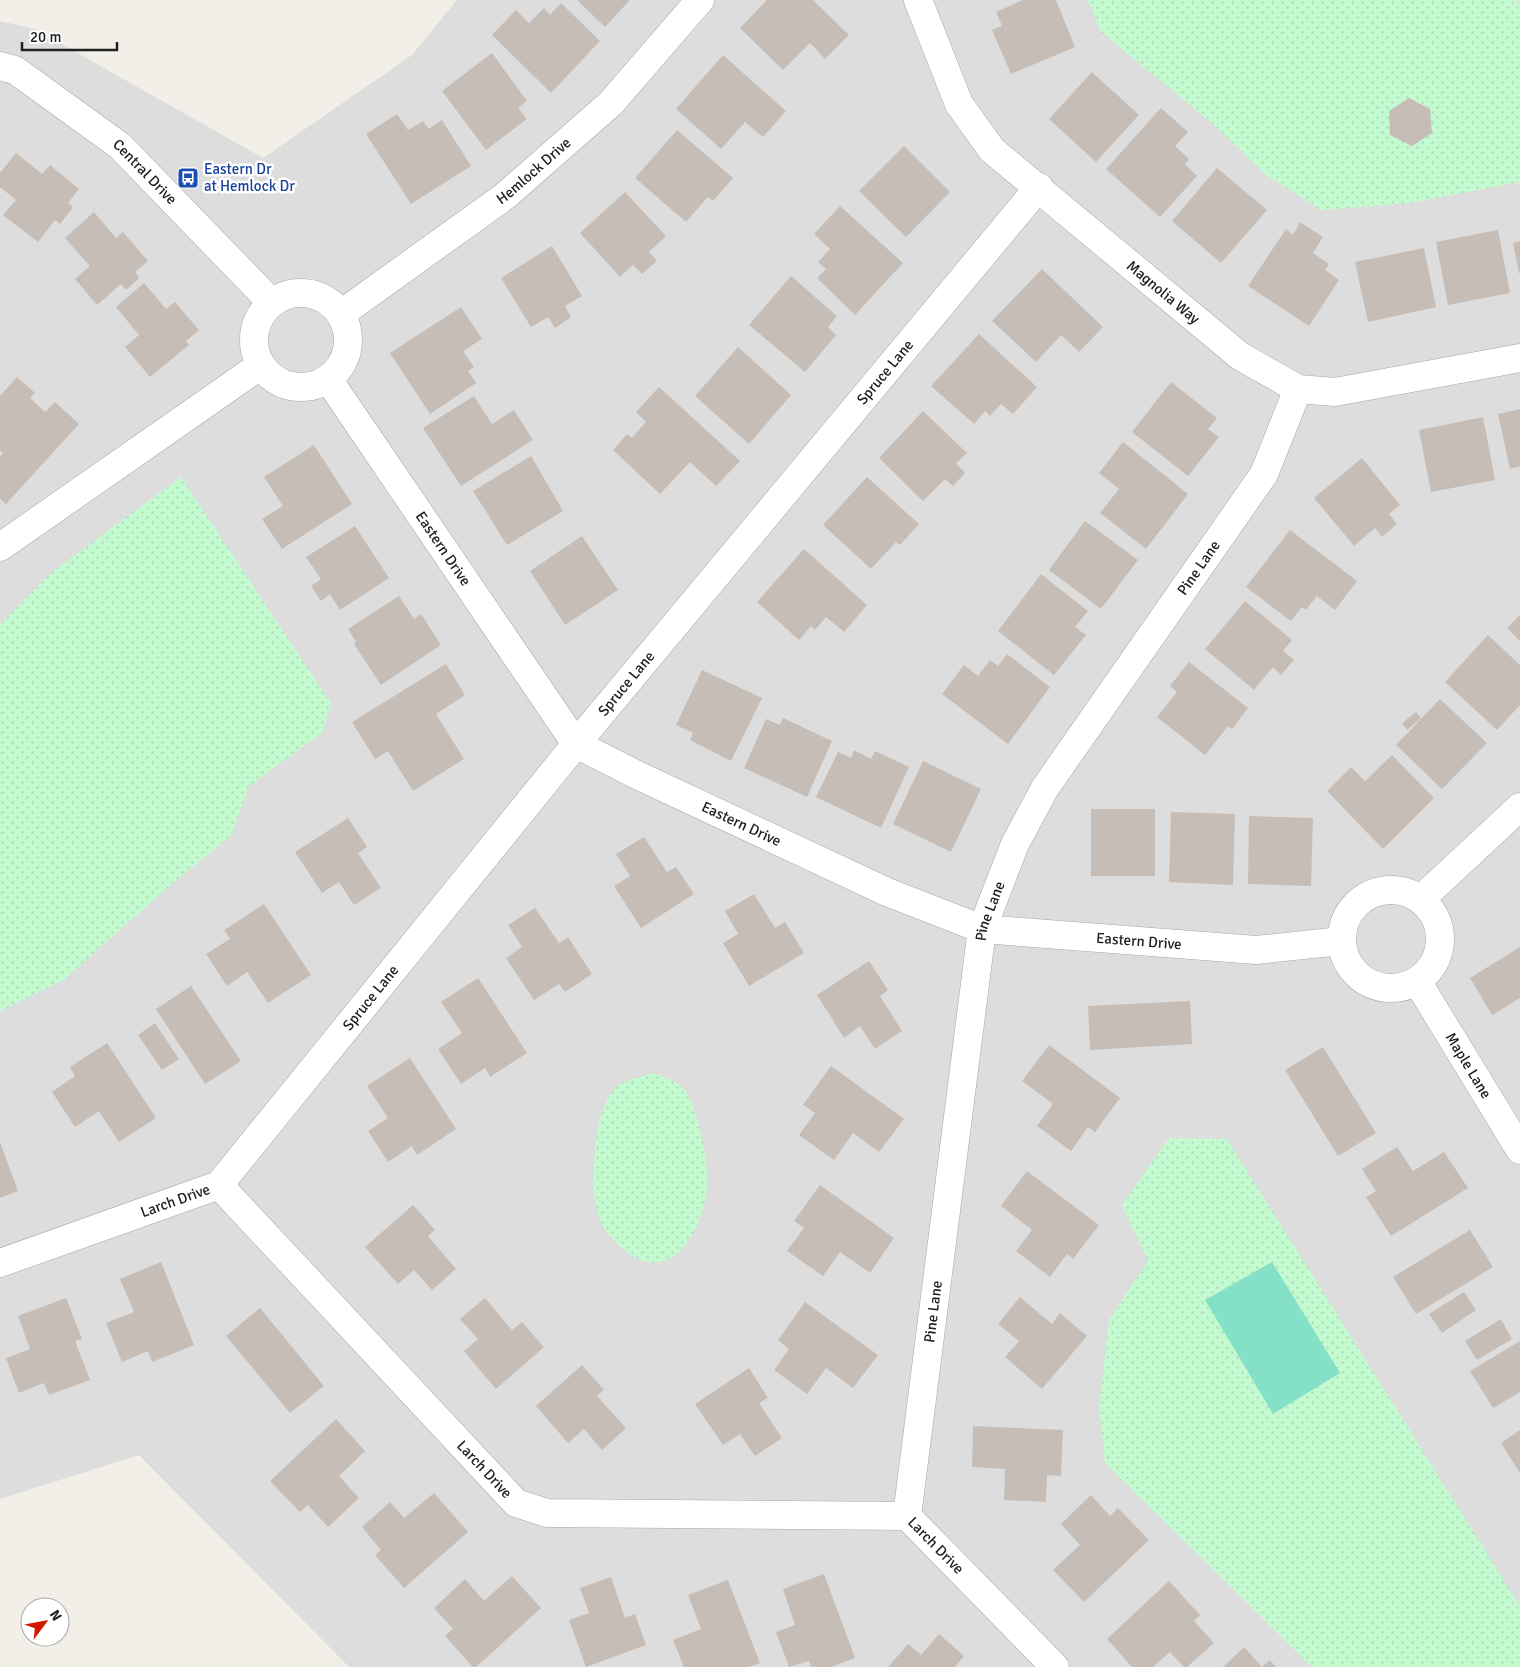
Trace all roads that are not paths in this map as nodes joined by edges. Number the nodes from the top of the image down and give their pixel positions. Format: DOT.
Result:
graph roads {
  1 [pos="700,0"];
  2 [pos="918,0"];
  3 [pos="0,66"];
  4 [pos="1039,187"];
  5 [pos="272,303"];
  6 [pos="340,314"];
  7 [pos="1520,358"];
  8 [pos="261,365"];
  9 [pos="328,379"];
  10 [pos="1298,389"];
  11 [pos="0,547"];
  12 [pos="576,744"];
  13 [pos="1520,807"];
  14 [pos="1421,899"];
  15 [pos="982,929"];
  16 [pos="1342,941"];
  17 [pos="1417,981"];
  18 [pos="1520,1150"];
  19 [pos="219,1186"];
  20 [pos="0,1263"];
  21 [pos="907,1516"];
  22 [pos="1056,1667"];
  1 -- 6 [label="street, Hemlock Drive"];
  2 -- 4 [label="street, Magnolia Way"];
  3 -- 5 [label="street, Central Drive"];
  4 -- 10 [label="street, Magnolia Way"];
  4 -- 12 [label="street, Spruce Lane"];
  5 -- 6 [label="street"];
  5 -- 8 [label="street"];
  6 -- 9 [label="street"];
  7 -- 10 [label="street, Magnolia Way"];
  8 -- 9 [label="street"];
  8 -- 11 [label="street"];
  9 -- 12 [label="street, Eastern Drive"];
  10 -- 15 [label="street, Pine Lane"];
  12 -- 15 [label="street, Eastern Drive"];
  12 -- 19 [label="street, Spruce Lane"];
  13 -- 14 [label="street"];
  14 -- 16 [label="street"];
  14 -- 17 [label="street"];
  15 -- 16 [label="street, Eastern Drive"];
  15 -- 21 [label="street, Pine Lane"];
  16 -- 17 [label="street"];
  17 -- 18 [label="street, Maple Lane"];
  19 -- 20 [label="street, Larch Drive"];
  19 -- 21 [label="street, Larch Drive"];
  21 -- 22 [label="street, Larch Drive"];
}
